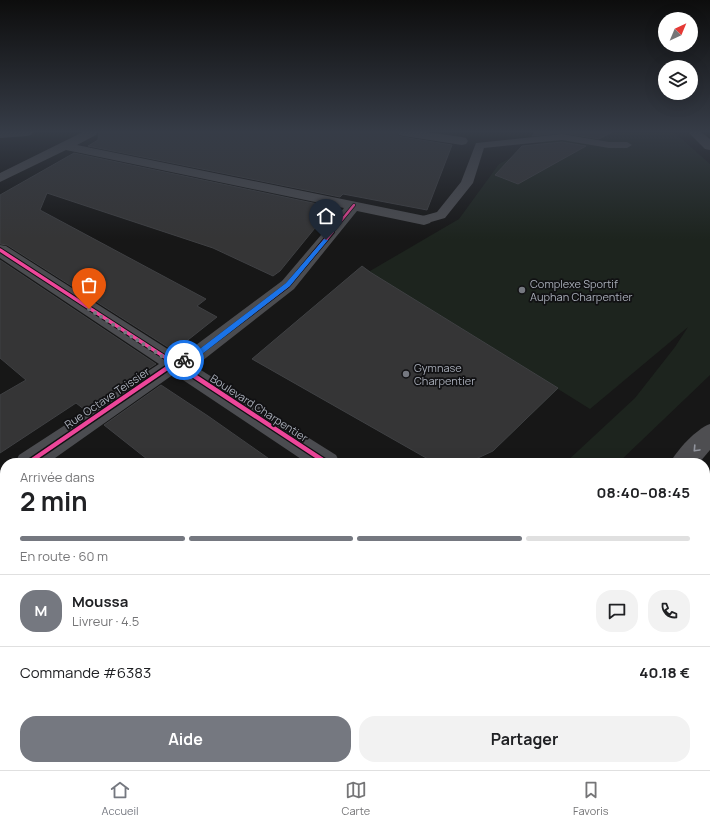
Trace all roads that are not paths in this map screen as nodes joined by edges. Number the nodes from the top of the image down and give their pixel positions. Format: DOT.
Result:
graph roads {
  1 [pos="21,168"];
  2 [pos="173,168"];
  3 [pos="472,168"];
  4 [pos="0,178"];
  5 [pos="354,205"];
  6 [pos="424,220"];
  7 [pos="0,250"];
  8 [pos="174,364"];
  9 [pos="710,434"];
  10 [pos="35,458"];
  11 [pos="318,458"];
  12 [pos="688,458"];
  1 -- 4 [label="street"];
  2 -- 5 [label="street"];
  3 -- 6 [label="lane"];
  5 -- 6 [label="street"];
  5 -- 8 [label="street, Rue Octave Teissier"];
  7 -- 8 [label="street, Boulevard Charpentier"];
  8 -- 10 [label="street, Rue Octave Teissier"];
  8 -- 11 [label="street, Boulevard Charpentier"];
  9 -- 12 [label="highway, one-way"];
}
